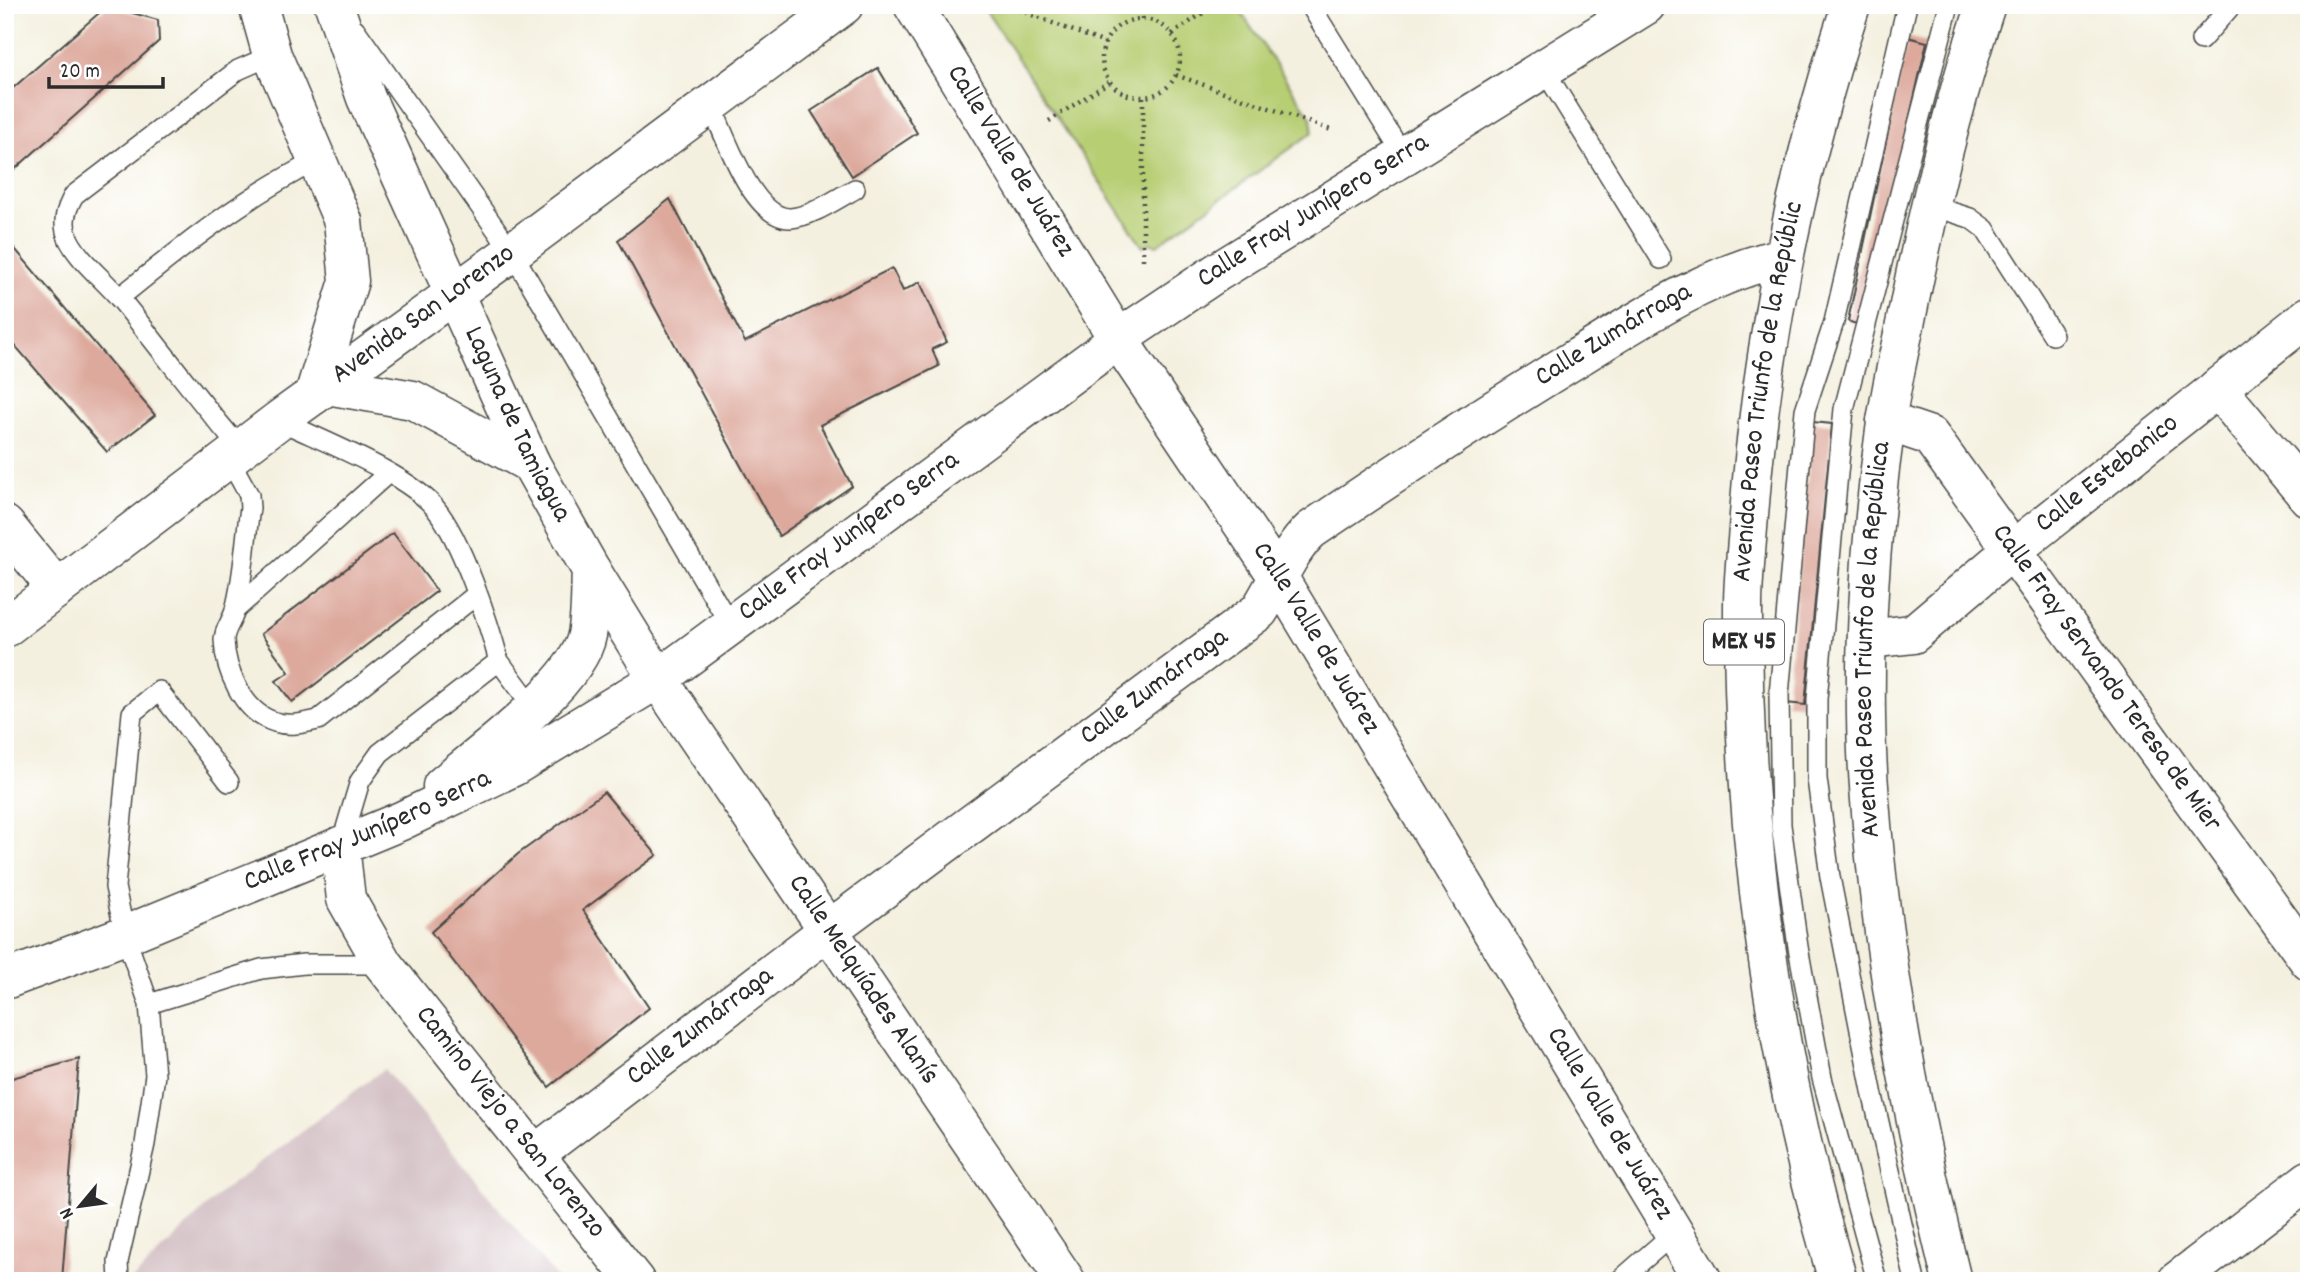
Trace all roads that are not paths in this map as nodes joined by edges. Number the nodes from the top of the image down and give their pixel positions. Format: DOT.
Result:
graph roads {
  1 [pos="258,5"];
  2 [pos="337,5"];
  3 [pos="844,5"];
  4 [pos="913,5"];
  5 [pos="1310,5"];
  6 [pos="1646,5"];
  7 [pos="1851,5"];
  8 [pos="1908,5"];
  9 [pos="1950,5"];
  10 [pos="1986,5"];
  11 [pos="2232,5"];
  12 [pos="2201,40"];
  13 [pos="272,55"];
  14 [pos="1543,68"];
  15 [pos="710,103"];
  16 [pos="1403,155"];
  17 [pos="318,160"];
  18 [pos="855,189"];
  19 [pos="1929,205"];
  20 [pos="512,253"];
  21 [pos="1784,257"];
  22 [pos="1661,259"];
  23 [pos="455,294"];
  24 [pos="119,298"];
  25 [pos="2309,316"];
  26 [pos="2053,335"];
  27 [pos="1118,340"];
  28 [pos="2217,388"];
  29 [pos="320,390"];
  30 [pos="279,420"];
  31 [pos="1886,421"];
  32 [pos="236,454"];
  33 [pos="531,464"];
  34 [pos="387,474"];
  35 [pos="2309,498"];
  36 [pos="5,525"];
  37 [pos="2010,552"];
  38 [pos="591,570"];
  39 [pos="1280,580"];
  40 [pos="57,589"];
  41 [pos="476,596"];
  42 [pos="235,610"];
  43 [pos="730,625"];
  44 [pos="5,628"];
  45 [pos="1867,639"];
  46 [pos="499,661"];
  47 [pos="658,679"];
  48 [pos="534,708"];
  49 [pos="229,782"];
  50 [pos="401,821"];
  51 [pos="341,846"];
  52 [pos="830,929"];
  53 [pos="125,935"];
  54 [pos="2309,961"];
  55 [pos="383,964"];
  56 [pos="5,980"];
  57 [pos="149,1004"];
  58 [pos="534,1155"];
  59 [pos="2309,1180"];
  60 [pos="1674,1233"];
  61 [pos="119,1281"];
  62 [pos="635,1281"];
  63 [pos="1066,1281"];
  64 [pos="1619,1281"];
  65 [pos="1703,1281"];
  66 [pos="1838,1281"];
  67 [pos="1877,1281"];
  68 [pos="1915,1281"];
  69 [pos="1951,1281"];
  70 [pos="2177,1281"];
  1 -- 13 [label="main road"];
  2 -- 20 [label="lane"];
  2 -- 23 [label="main road, Laguna de Tamiagua"];
  3 -- 15 [label="main road, Avenida San Lorenzo"];
  4 -- 27 [label="main road, Calle Valle de Juárez"];
  5 -- 16 [label="lane"];
  6 -- 14 [label="main road, Calle Fray Junípero Serra"];
  7 -- 21 [label="main road, Avenida Paseo Triunfo de la Repúblic / MEX 45"];
  8 -- 67 [label="lane"];
  9 -- 68 [label="lane"];
  10 -- 19 [label="main road, Avenida Paseo Triunfo de la República"];
  11 -- 12 [label="lane"];
  13 -- 17 [label="main road"];
  13 -- 24 [label="lane"];
  14 -- 16 [label="main road, Calle Fray Junípero Serra"];
  14 -- 22 [label="lane"];
  15 -- 18 [label="lane"];
  15 -- 20 [label="main road, Avenida San Lorenzo"];
  16 -- 27 [label="main road, Calle Fray Junípero Serra"];
  17 -- 24 [label="lane"];
  17 -- 29 [label="main road"];
  19 -- 26 [label="lane"];
  19 -- 31 [label="main road, Avenida Paseo Triunfo de la República"];
  20 -- 23 [label="main road, Avenida San Lorenzo"];
  20 -- 43 [label="lane"];
  21 -- 39 [label="main road, Calle Zumárraga"];
  21 -- 66 [label="main road, Avenida Paseo Triunfo de la Repúblic / MEX 45"];
  23 -- 29 [label="main road, Avenida San Lorenzo"];
  23 -- 33 [label="main road, Laguna de Tamiagua"];
  24 -- 32 [label="lane"];
  25 -- 28 [label="main road, Calle Estebanico"];
  27 -- 39 [label="main road, Calle Valle de Juárez"];
  27 -- 43 [label="main road, Calle Fray Junípero Serra"];
  28 -- 35 [label="main road"];
  28 -- 37 [label="main road, Calle Estebanico"];
  29 -- 30 [label="main road, Avenida San Lorenzo"];
  29 -- 33 [label="main road"];
  30 -- 32 [label="main road, Avenida San Lorenzo"];
  30 -- 34 [label="lane"];
  31 -- 37 [label="main road, Calle Fray Servando Teresa de Mier"];
  31 -- 45 [label="main road, Avenida Paseo Triunfo de la República"];
  32 -- 40 [label="main road, Avenida San Lorenzo"];
  32 -- 42 [label="lane"];
  33 -- 38 [label="main road, Laguna de Tamiagua"];
  34 -- 41 [label="lane"];
  34 -- 42 [label="lane"];
  36 -- 40 [label="main road"];
  37 -- 45 [label="main road, Calle Estebanico"];
  37 -- 54 [label="main road, Calle Fray Servando Teresa de Mier"];
  38 -- 47 [label="main road, Laguna de Tamiagua"];
  38 -- 48 [label="main road"];
  39 -- 52 [label="main road, Calle Zumárraga"];
  39 -- 60 [label="main road, Calle Valle de Juárez"];
  40 -- 44 [label="main road, Avenida San Lorenzo"];
  41 -- 42 [label="lane"];
  41 -- 46 [label="lane"];
  43 -- 47 [label="main road, Calle Fray Junípero Serra"];
  45 -- 69 [label="main road, Avenida Paseo Triunfo de la República"];
  46 -- 48 [label="lane"];
  46 -- 51 [label="lane"];
  47 -- 50 [label="main road, Calle Fray Junípero Serra"];
  47 -- 52 [label="main road, Calle Melquíades Alanís"];
  48 -- 50 [label="main road"];
  49 -- 53 [label="lane"];
  50 -- 51 [label="main road, Calle Fray Junípero Serra"];
  51 -- 53 [label="main road, Calle Fray Junípero Serra"];
  51 -- 55 [label="main road, Camino Viejo a San Lorenzo"];
  52 -- 58 [label="main road, Calle Zumárraga"];
  52 -- 63 [label="main road, Calle Melquíades Alanís"];
  53 -- 56 [label="main road, Calle Fray Junípero Serra"];
  53 -- 57 [label="lane"];
  55 -- 57 [label="lane"];
  55 -- 58 [label="main road, Camino Viejo a San Lorenzo"];
  57 -- 61 [label="lane"];
  58 -- 62 [label="main road, Camino Viejo a San Lorenzo"];
  59 -- 70 [label="main road"];
  60 -- 64 [label="lane"];
  60 -- 65 [label="main road, Calle Valle de Juárez"];
}
